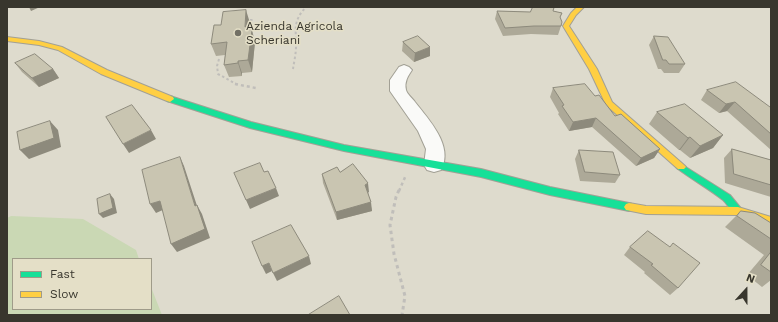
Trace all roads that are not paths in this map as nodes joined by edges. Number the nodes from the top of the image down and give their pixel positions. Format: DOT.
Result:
graph roads {
  1 [pos="581,7"];
  2 [pos="7,39"];
  3 [pos="404,70"];
  4 [pos="434,166"];
  5 [pos="738,212"];
  6 [pos="771,221"];
  1 -- 5 [label="street"];
  2 -- 4 [label="street"];
  3 -- 4 [label="street"];
  4 -- 5 [label="street"];
  5 -- 6 [label="street"];
}
